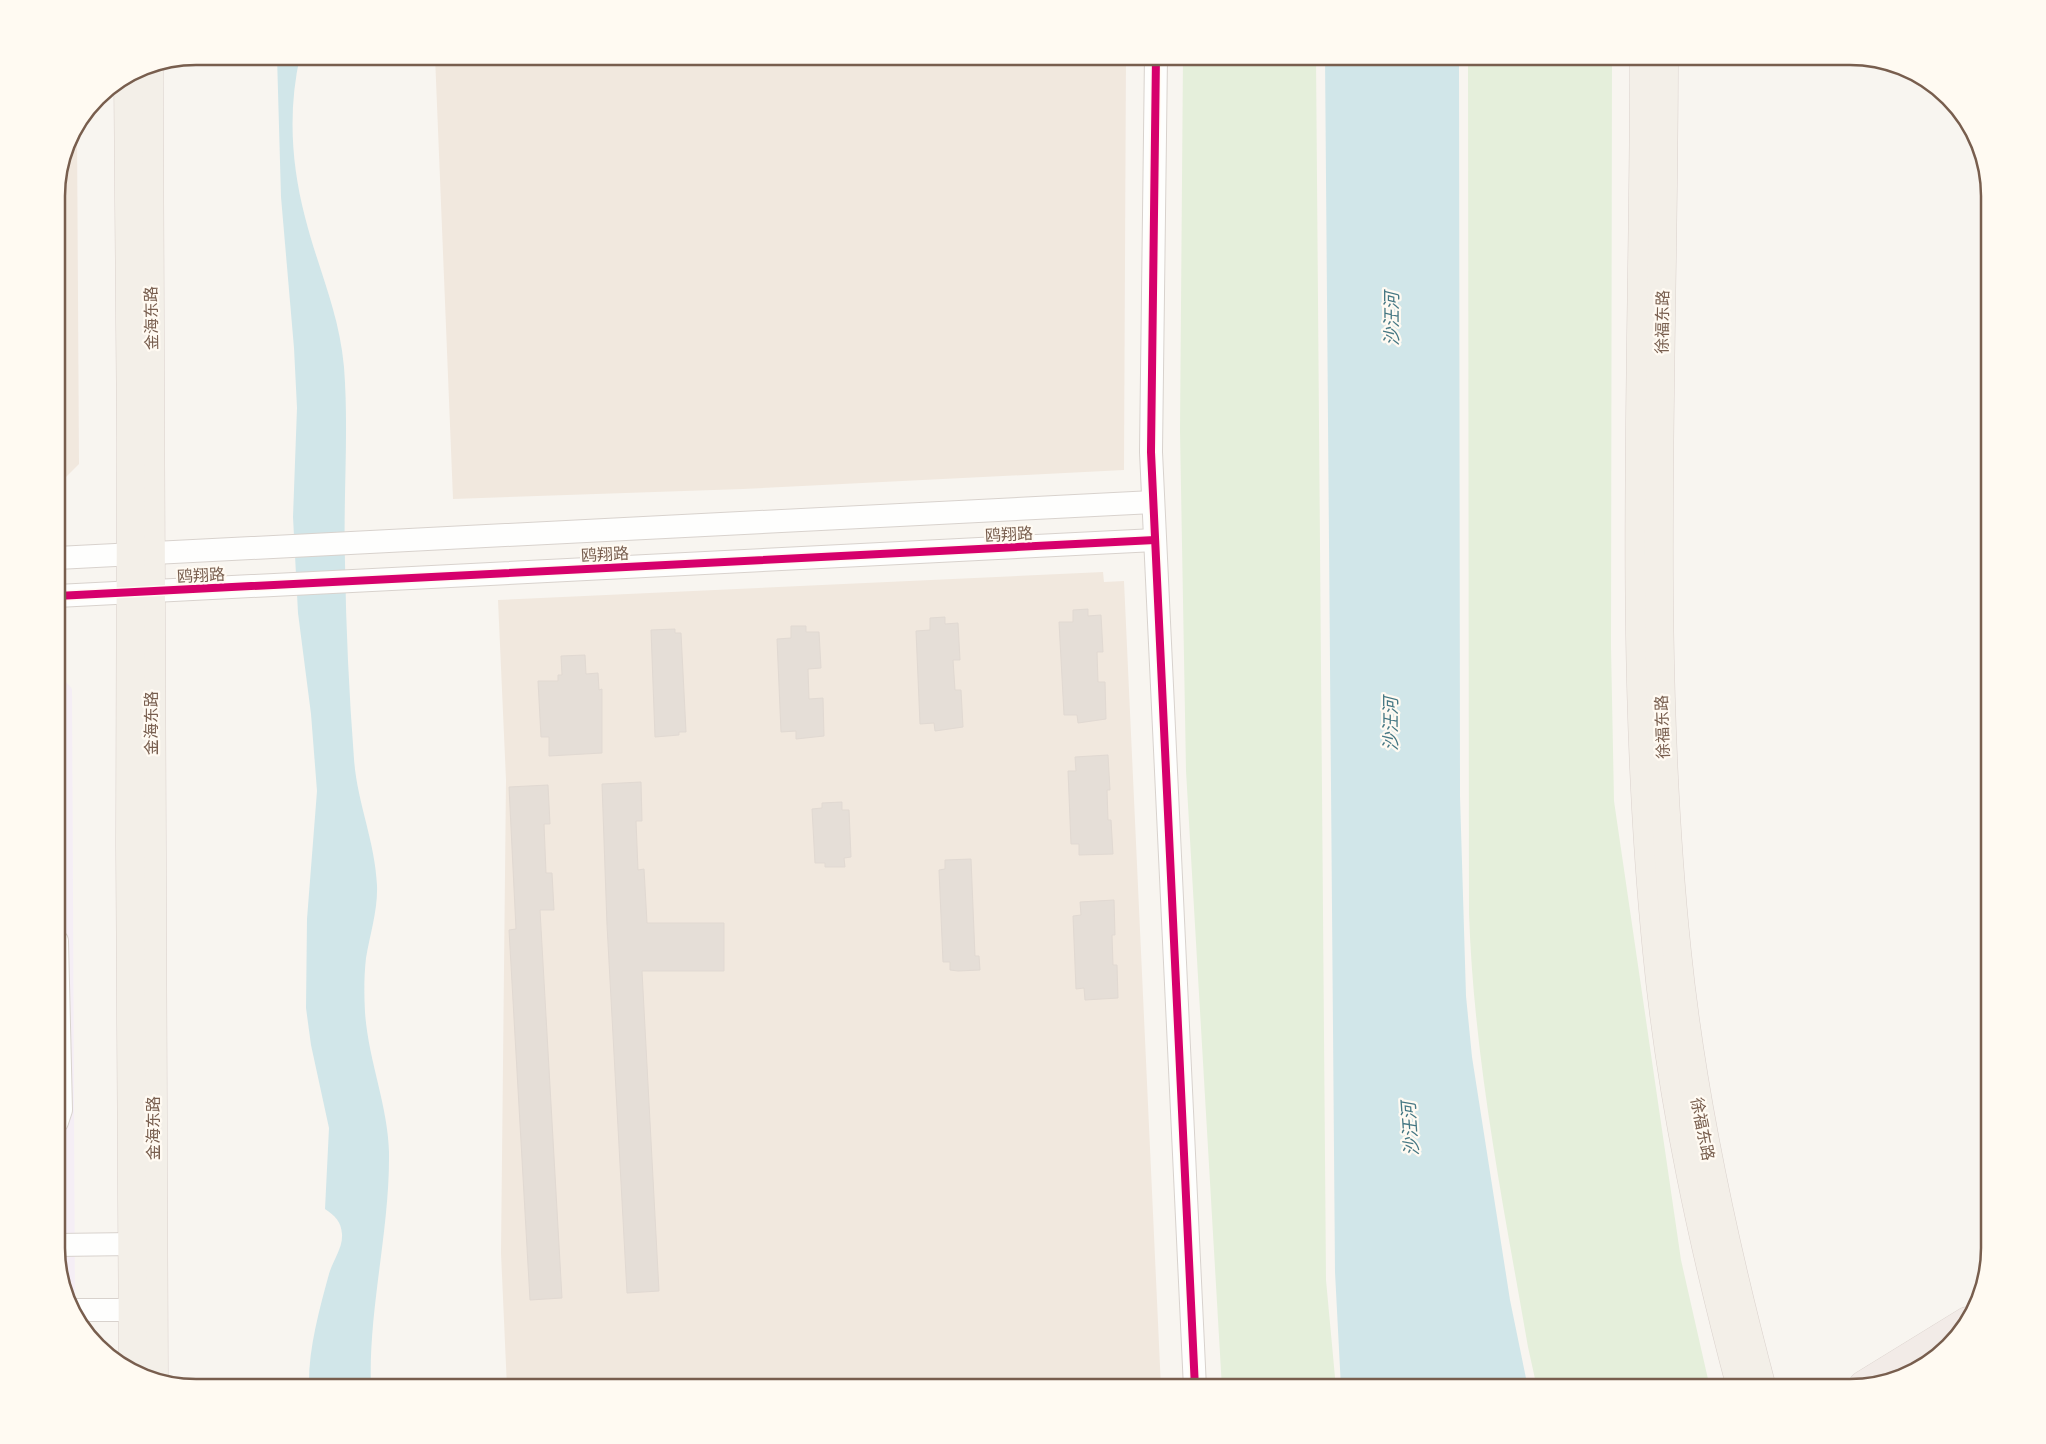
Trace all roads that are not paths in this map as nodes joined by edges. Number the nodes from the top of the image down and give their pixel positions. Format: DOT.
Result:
graph roads {
  1 [pos="1156,65"];
  2 [pos="1644,65"];
  3 [pos="1664,65"];
  4 [pos="149,74"];
  5 [pos="128,84"];
  6 [pos="1153,502"];
  7 [pos="1155,540"];
  8 [pos="141,553"];
  9 [pos="65,557"];
  10 [pos="141,592"];
  11 [pos="65,596"];
  12 [pos="133,1244"];
  13 [pos="65,1245"];
  14 [pos="81,1310"];
  15 [pos="133,1310"];
  16 [pos="1950,1331"];
  17 [pos="133,1362"];
  18 [pos="154,1372"];
  19 [pos="1877,1376"];
  20 [pos="1194,1379"];
  21 [pos="1740,1379"];
  22 [pos="1760,1379"];
  1 -- 6 [label="street"];
  2 -- 21 [label="main road, 徐福东路"];
  3 -- 22 [label="main road, 徐福东路"];
  4 -- 8 [label="main road, 金海东路"];
  5 -- 8 [label="main road, 金海东路"];
  6 -- 7 [label="street"];
  6 -- 8 [label="street, 鸥翔路"];
  7 -- 10 [label="street, 鸥翔路"];
  7 -- 20 [label="street"];
  8 -- 9 [label="street, 鸥翔路"];
  8 -- 10 [label="main road, 金海东路"];
  10 -- 11 [label="street, 鸥翔路"];
  10 -- 12 [label="main road, 金海东路"];
  10 -- 18 [label="main road, 金海东路"];
  12 -- 13 [label="street"];
  12 -- 15 [label="main road, 金海东路"];
  14 -- 15 [label="street"];
  15 -- 17 [label="main road, 金海东路"];
  16 -- 19 [label="highway"];
}
